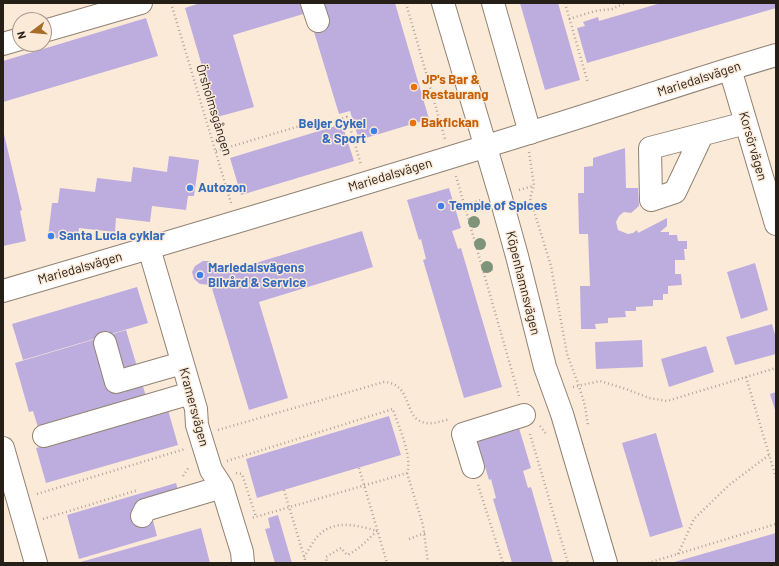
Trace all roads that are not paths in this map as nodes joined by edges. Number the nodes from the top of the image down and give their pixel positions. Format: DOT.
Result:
graph roads {
  1 [pos="141,3"];
  2 [pos="443,3"];
  3 [pos="493,3"];
  4 [pos="52,29"];
  5 [pos="776,55"];
  6 [pos="730,69"];
  7 [pos="746,123"];
  8 [pos="530,133"];
  9 [pos="702,135"];
  10 [pos="486,146"];
  11 [pos="776,224"];
  12 [pos="148,248"];
  13 [pos="3,291"];
  14 [pos="105,343"];
  15 [pos="181,357"];
  16 [pos="139,363"];
  17 [pos="190,389"];
  18 [pos="149,395"];
  19 [pos="522,408"];
  20 [pos="44,436"];
  21 [pos="3,448"];
  22 [pos="473,467"];
  23 [pos="224,492"];
  24 [pos="12,493"];
  25 [pos="147,517"];
  26 [pos="36,563"];
  27 [pos="243,563"];
  28 [pos="606,563"];
  1 -- 4 [label="street"];
  2 -- 10 [label="street, Köpenhamnsvägen"];
  3 -- 8 [label="street"];
  5 -- 6 [label="street, Mariedalsvägen"];
  6 -- 7 [label="street, Korsörvägen"];
  6 -- 8 [label="street, Mariedalsvägen"];
  7 -- 9 [label="street"];
  7 -- 11 [label="street, Korsörvägen"];
  8 -- 10 [label="street, Mariedalsvägen"];
  10 -- 12 [label="street, Mariedalsvägen"];
  10 -- 28 [label="street, Köpenhamnsvägen"];
  12 -- 13 [label="street, Mariedalsvägen"];
  12 -- 15 [label="street, Kramersvägen"];
  14 -- 15 [label="street"];
  15 -- 16 [label="street"];
  15 -- 17 [label="street, Kramersvägen"];
  17 -- 18 [label="street"];
  17 -- 20 [label="street"];
  17 -- 23 [label="street, Kramersvägen"];
  19 -- 22 [label="street"];
  21 -- 24 [label="street"];
  23 -- 25 [label="street"];
  23 -- 27 [label="street, Kramersvägen"];
  24 -- 26 [label="street"];
}
